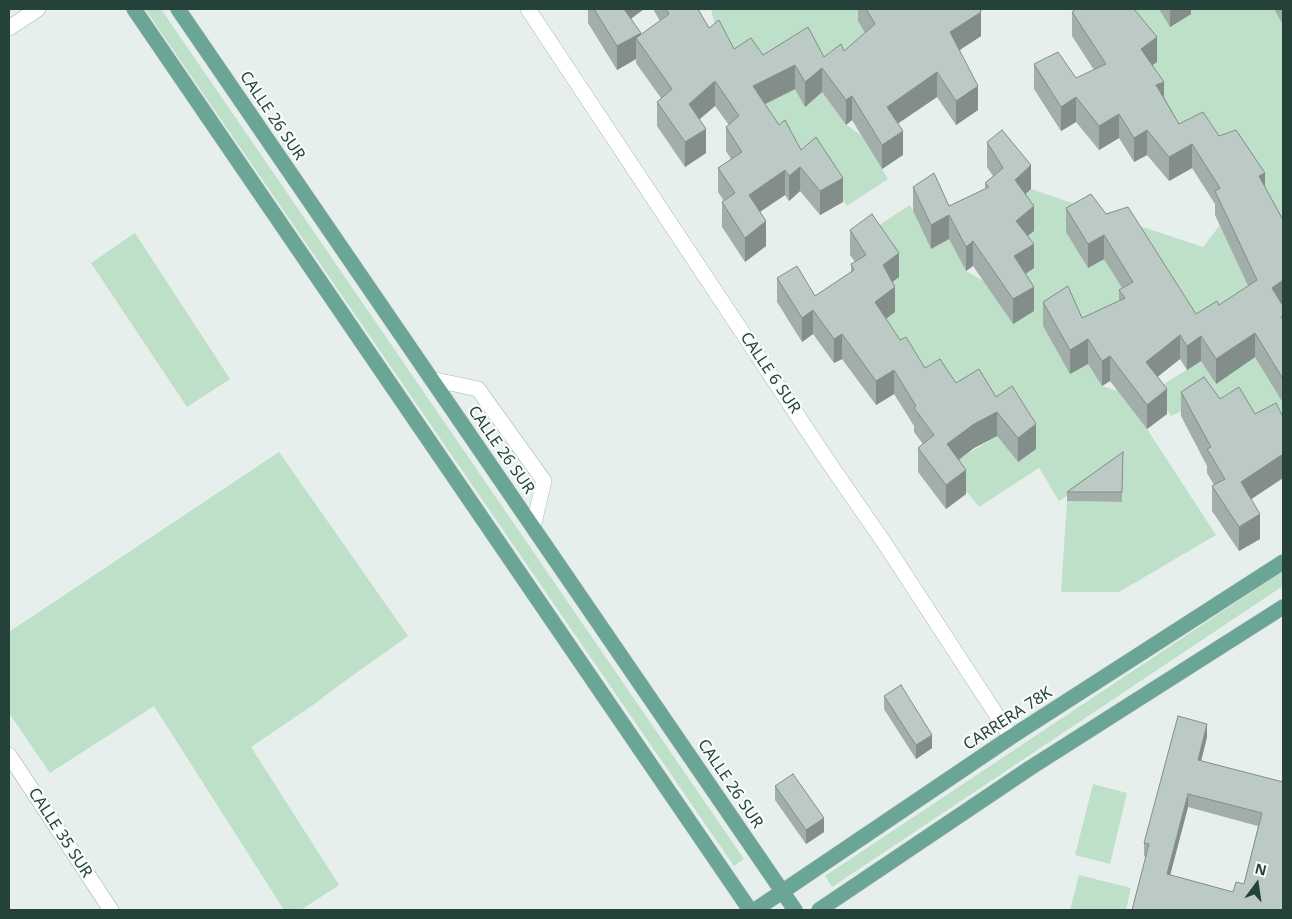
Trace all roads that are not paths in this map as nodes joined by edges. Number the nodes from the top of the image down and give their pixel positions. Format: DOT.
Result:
graph roads {
  1 [pos="38,9"];
  2 [pos="134,9"];
  3 [pos="178,9"];
  4 [pos="528,9"];
  5 [pos="9,28"];
  6 [pos="431,379"];
  7 [pos="533,527"];
  8 [pos="1283,562"];
  9 [pos="1283,607"];
  10 [pos="1011,737"];
  11 [pos="9,755"];
  12 [pos="783,892"];
  13 [pos="111,910"];
  14 [pos="750,910"];
  15 [pos="755,910"];
  16 [pos="795,910"];
  17 [pos="819,910"];
  1 -- 5 [label="street"];
  2 -- 14 [label="main road"];
  3 -- 6 [label="main road, CALLE 26 SUR"];
  4 -- 10 [label="street, CALLE 6 SUR"];
  6 -- 7 [label="main road, CALLE 26 SUR"];
  6 -- 7 [label="street"];
  7 -- 12 [label="main road, CALLE 26 SUR"];
  8 -- 10 [label="main road, CARRERA 78K"];
  9 -- 17 [label="main road"];
  10 -- 12 [label="main road, CARRERA 78K"];
  11 -- 13 [label="street, CALLE 35 SUR"];
  12 -- 15 [label="main road, CARRERA 78K"];
  12 -- 16 [label="main road, CALLE 26 SUR"];
}
